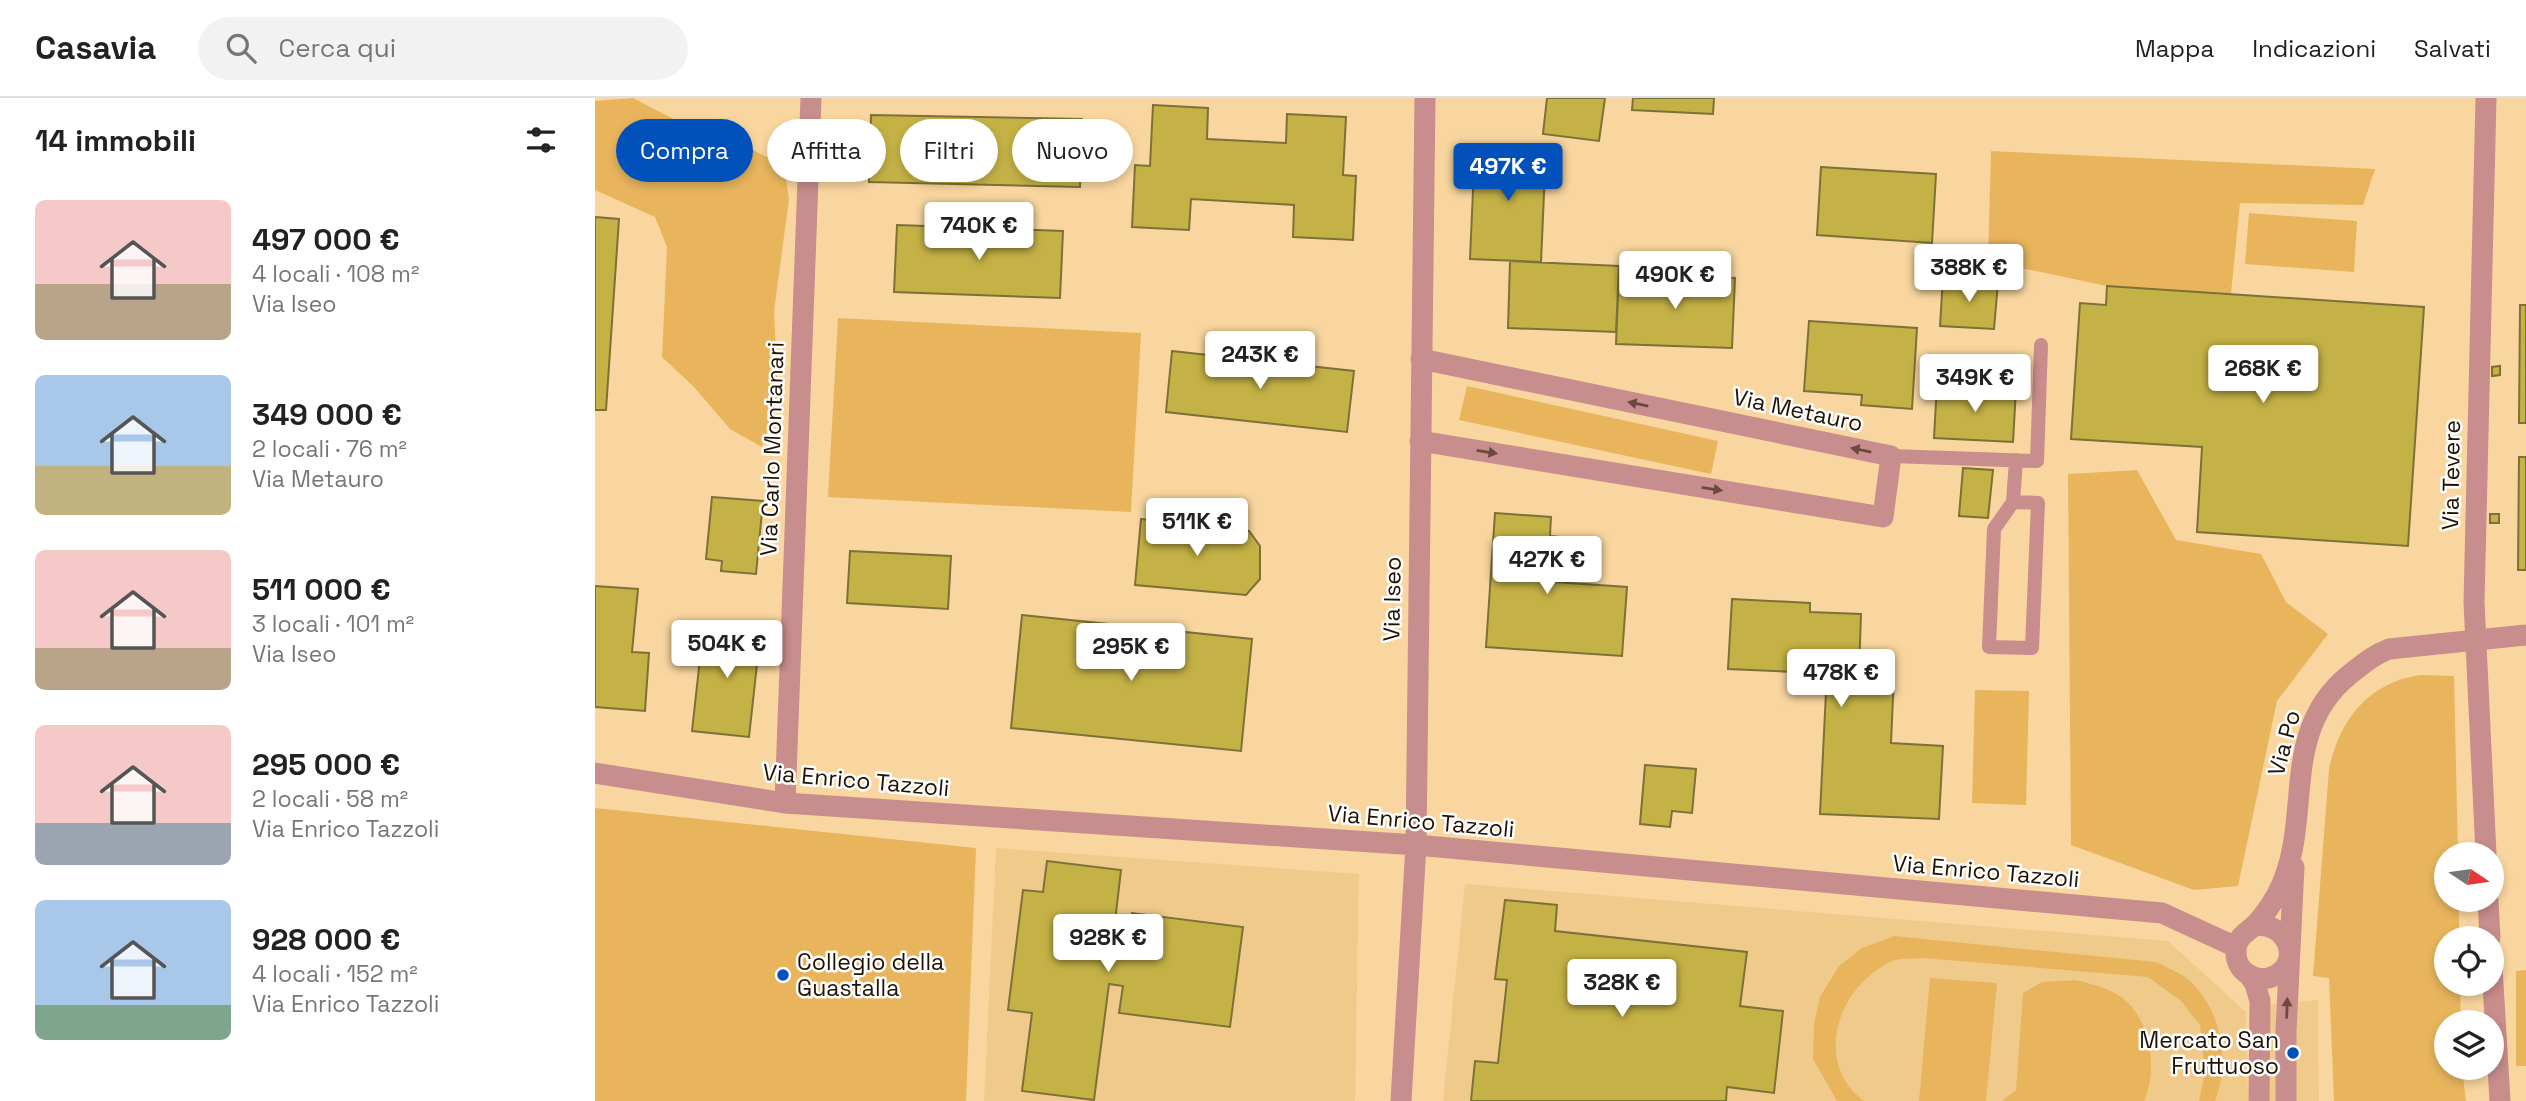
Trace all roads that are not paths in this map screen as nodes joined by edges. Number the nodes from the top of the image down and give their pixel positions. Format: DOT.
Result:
graph roads {
  1 [pos="811,98"];
  2 [pos="1425,98"];
  3 [pos="2486,98"];
  4 [pos="2041,345"];
  5 [pos="1421,359"];
  6 [pos="1420,441"];
  7 [pos="1891,456"];
  8 [pos="2016,460"];
  9 [pos="2013,502"];
  10 [pos="2526,635"];
  11 [pos="2475,639"];
  12 [pos="595,773"];
  13 [pos="785,803"];
  14 [pos="2293,841"];
  15 [pos="2485,842"];
  16 [pos="1416,845"];
  17 [pos="2254,926"];
  18 [pos="2236,947"];
  19 [pos="2289,953"];
  20 [pos="2249,975"];
  21 [pos="2494,996"];
  22 [pos="1401,1101"];
  23 [pos="2259,1101"];
  24 [pos="2286,1101"];
  25 [pos="2500,1101"];
  1 -- 13 [label="street, Via Carlo Montanari"];
  2 -- 5 [label="street, Via Iseo"];
  3 -- 11 [label="street, Via Tevere"];
  4 -- 8 [label="lane"];
  5 -- 6 [label="street, Via Iseo"];
  7 -- 5 [label="street, Via Metauro, one-way"];
  6 -- 7 [label="street, one-way"];
  6 -- 16 [label="street, Via Iseo"];
  7 -- 8 [label="lane"];
  8 -- 9 [label="lane"];
  9 -- 9 [label="lane"];
  10 -- 11 [label="street"];
  11 -- 14 [label="street, Via Po"];
  11 -- 15 [label="street, Via Tevere"];
  12 -- 13 [label="street, Via Enrico Tazzoli"];
  13 -- 16 [label="street, Via Enrico Tazzoli"];
  14 -- 17 [label="street"];
  14 -- 19 [label="street"];
  16 -- 18 [label="street, Via Enrico Tazzoli"];
  16 -- 22 [label="street, Via Iseo"];
  17 -- 18 [label="street"];
  17 -- 19 [label="street"];
  18 -- 20 [label="street"];
  19 -- 20 [label="street"];
  24 -- 19 [label="street, one-way"];
  20 -- 23 [label="street"];
  21 -- 25 [label="street"];
}
